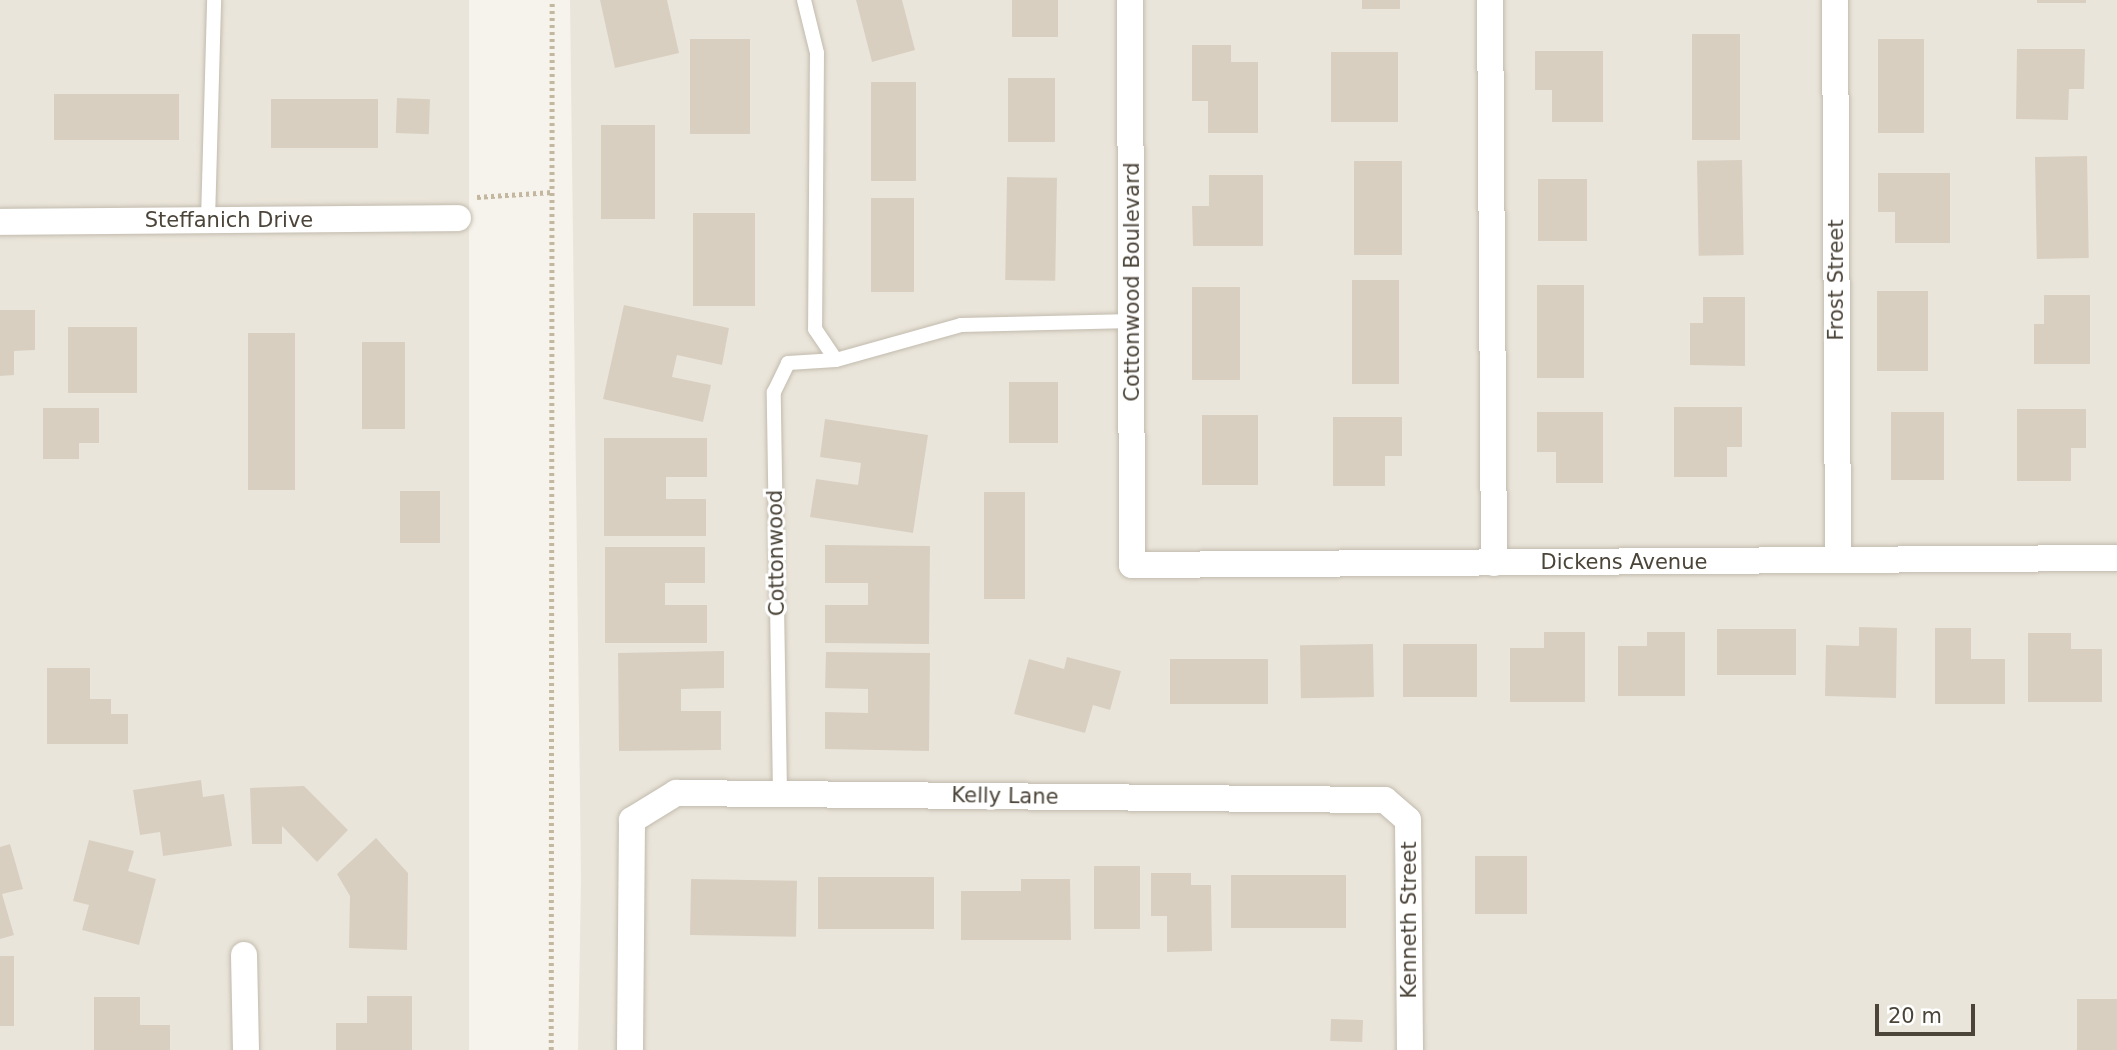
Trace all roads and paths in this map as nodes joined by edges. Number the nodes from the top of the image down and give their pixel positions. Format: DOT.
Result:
graph roads {
  1 [pos="214,0"];
  2 [pos="552,0"];
  3 [pos="804,0"];
  4 [pos="1130,0"];
  5 [pos="1490,0"];
  6 [pos="1835,0"];
  7 [pos="552,191"];
  8 [pos="458,218"];
  9 [pos="208,220"];
  10 [pos="0,222"];
  11 [pos="1133,321"];
  12 [pos="836,360"];
  13 [pos="2117,558"];
  14 [pos="1838,560"];
  15 [pos="1494,563"];
  16 [pos="1132,565"];
  17 [pos="779,794"];
  18 [pos="1385,800"];
  19 [pos="244,955"];
  20 [pos="246,1050"];
  21 [pos="551,1050"];
  22 [pos="630,1050"];
  23 [pos="1410,1050"];
  1 -- 9 [label="lane"];
  2 -- 7 [label="path"];
  3 -- 12 [label="lane"];
  4 -- 11 [label="street, Cottonwood Boulevard"];
  5 -- 15 [label="street"];
  6 -- 14 [label="street, Frost Street"];
  7 -- 8 [label="path"];
  7 -- 21 [label="path"];
  8 -- 9 [label="street, Steffanich Drive"];
  9 -- 10 [label="street, Steffanich Drive"];
  11 -- 12 [label="lane, Cottonwood"];
  11 -- 16 [label="street, Cottonwood Boulevard"];
  12 -- 17 [label="lane, Cottonwood"];
  13 -- 14 [label="street, Dickens Avenue"];
  14 -- 15 [label="street, Dickens Avenue"];
  15 -- 16 [label="street, Dickens Avenue"];
  17 -- 18 [label="street, Kelly Lane"];
  17 -- 22 [label="street, Kelly Lane"];
  18 -- 23 [label="street, Kenneth Street"];
  19 -- 20 [label="street"];
}
